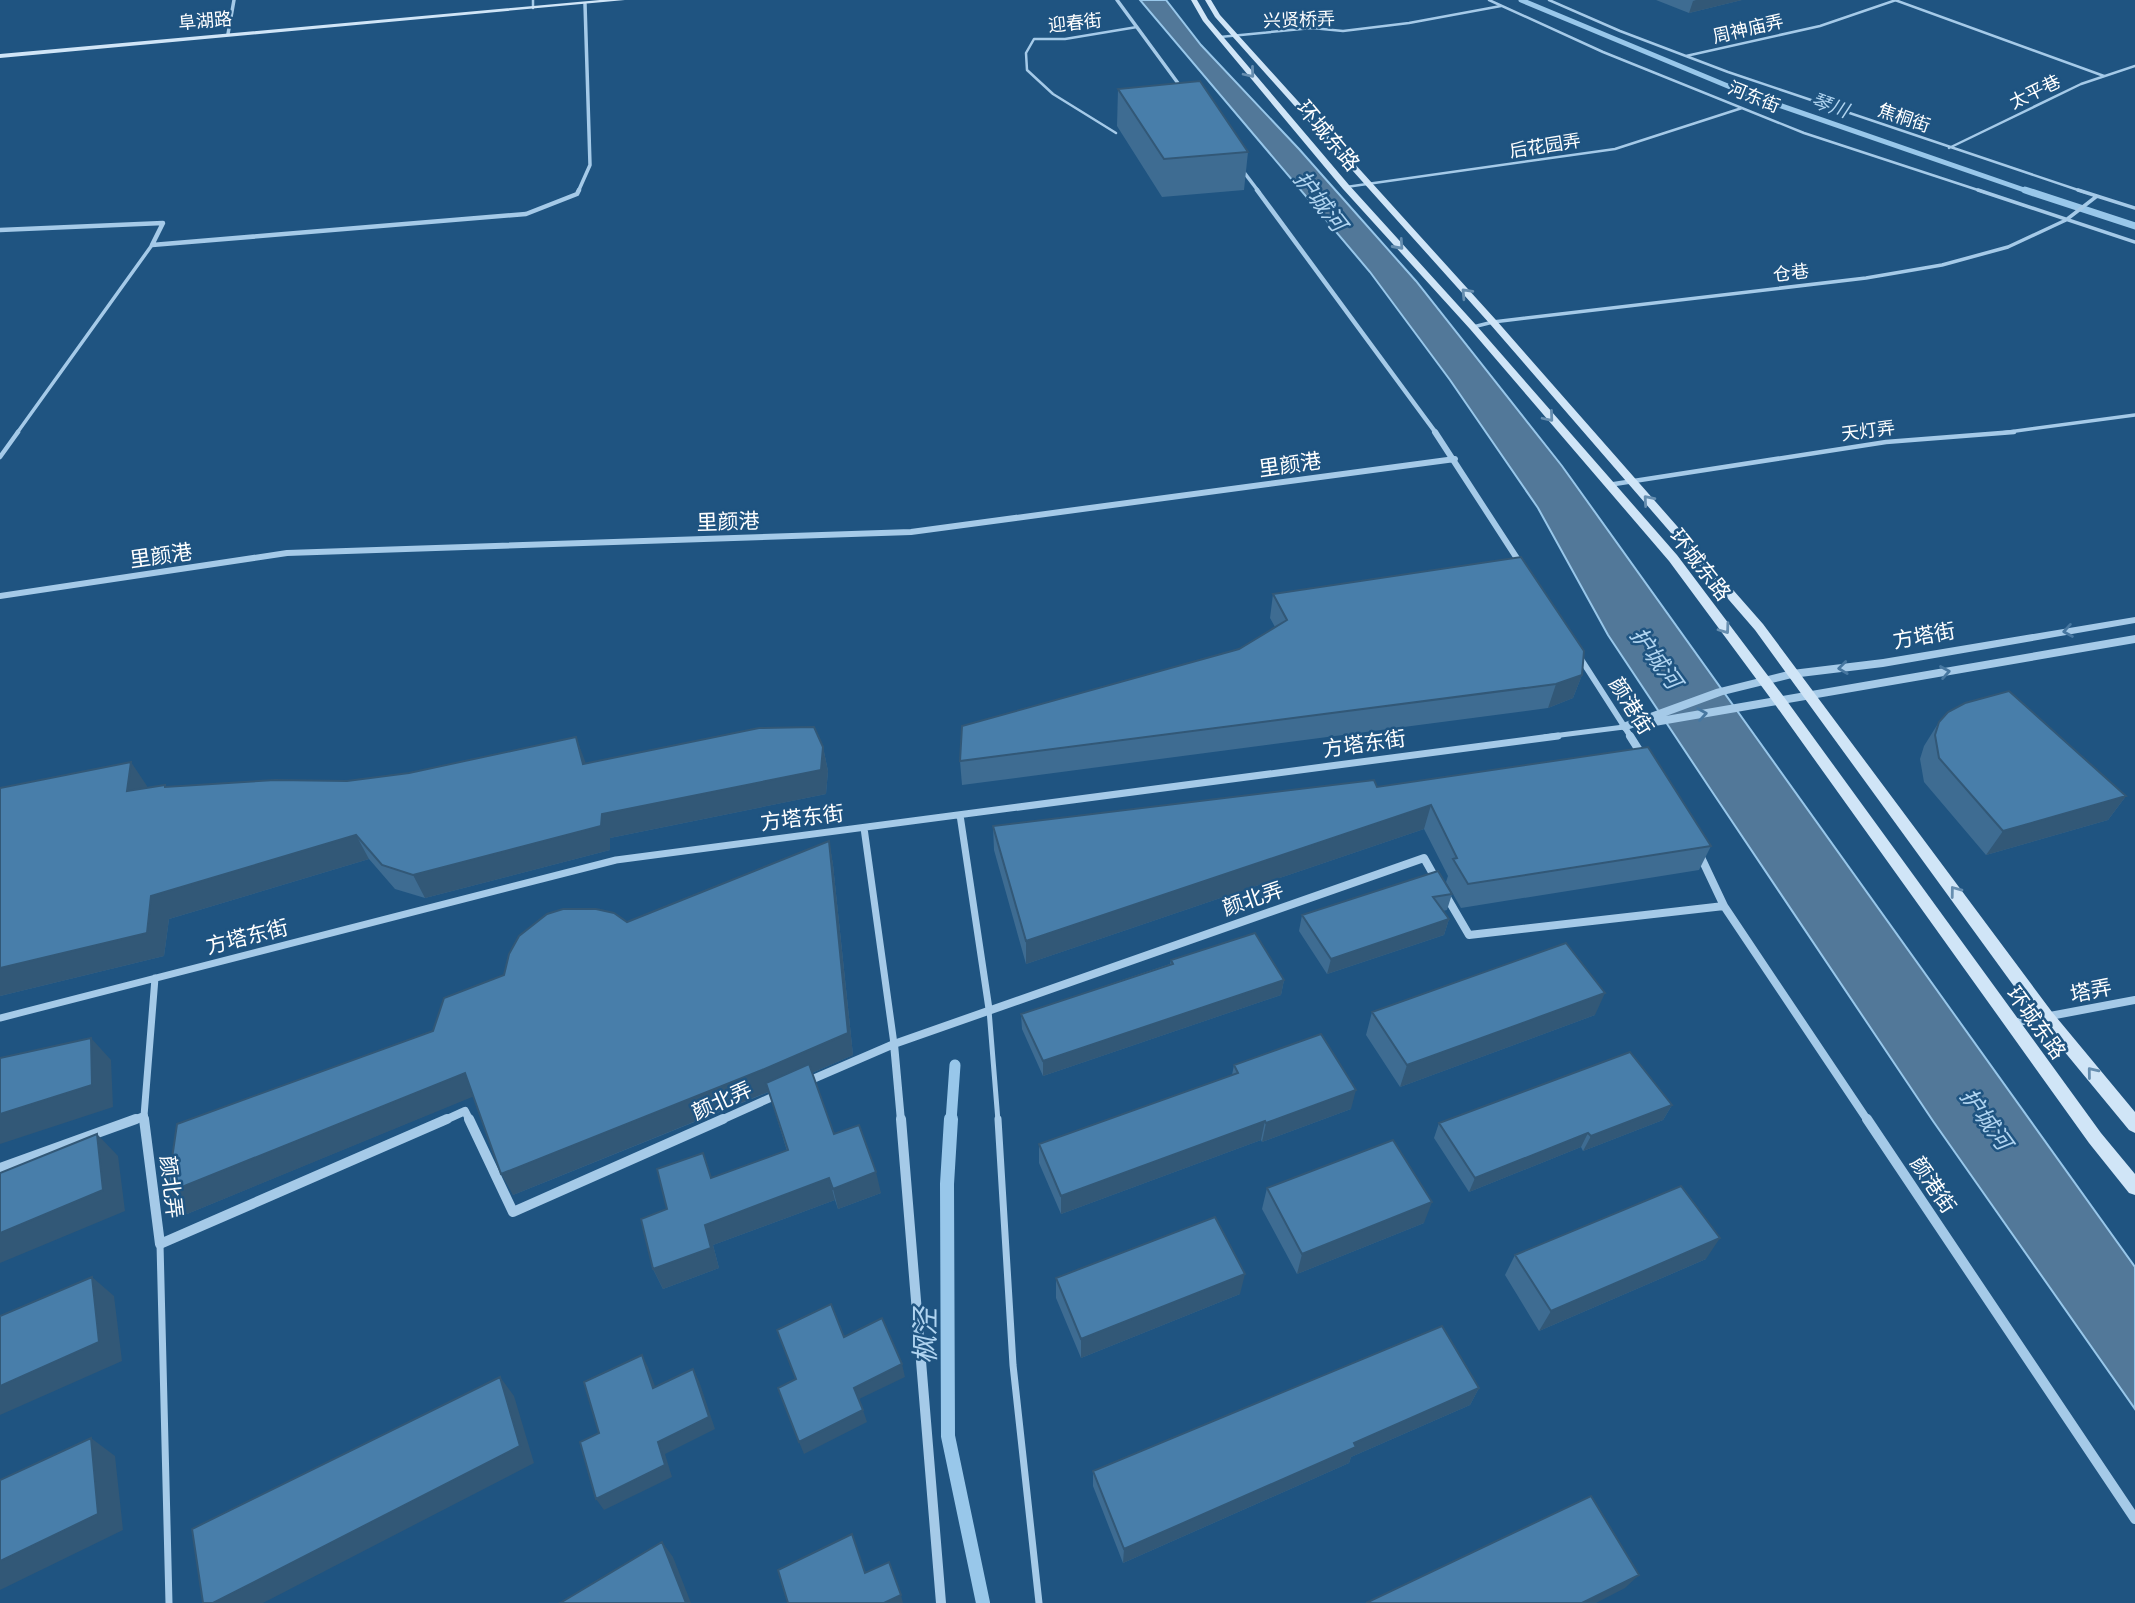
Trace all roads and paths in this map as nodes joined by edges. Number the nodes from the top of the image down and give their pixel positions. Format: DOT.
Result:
graph roads {
  1 [pos="234,0"];
  2 [pos="622,0"];
  3 [pos="1117,0"];
  4 [pos="1194,0"];
  5 [pos="1209,0"];
  6 [pos="1505,0"];
  7 [pos="1549,0"];
  8 [pos="1895,0"];
  9 [pos="1491,1"];
  10 [pos="533,3"];
  11 [pos="585,4"];
  12 [pos="1502,6"];
  13 [pos="1137,27"];
  14 [pos="229,30"];
  15 [pos="1236,36"];
  16 [pos="1220,37"];
  17 [pos="0,47"];
  18 [pos="0,56"];
  19 [pos="1686,56"];
  20 [pos="2135,66"];
  21 [pos="2104,76"];
  22 [pos="1186,93"];
  23 [pos="1742,108"];
  24 [pos="1116,133"];
  25 [pos="1948,148"];
  26 [pos="1235,160"];
  27 [pos="1366,185"];
  28 [pos="1346,187"];
  29 [pos="2097,196"];
  30 [pos="2135,208"];
  31 [pos="2066,220"];
  32 [pos="0,229"];
  33 [pos="2135,242"];
  34 [pos="152,244"];
  35 [pos="1493,322"];
  36 [pos="1473,327"];
  37 [pos="2135,415"];
  38 [pos="0,457"];
  39 [pos="1455,458"];
  40 [pos="1632,481"];
  41 [pos="1607,485"];
  42 [pos="1528,575"];
  43 [pos="0,596"];
  44 [pos="2135,620"];
  45 [pos="2135,639"];
  46 [pos="1572,645"];
  47 [pos="1792,674"];
  48 [pos="1764,682"];
  49 [pos="1809,695"];
  50 [pos="1779,700"];
  51 [pos="1624,727"];
  52 [pos="1645,760"];
  53 [pos="960,815"];
  54 [pos="863,828"];
  55 [pos="1697,849"];
  56 [pos="1724,906"];
  57 [pos="155,978"];
  58 [pos="2135,1000"];
  59 [pos="989,1009"];
  60 [pos="2046,1017"];
  61 [pos="0,1018"];
  62 [pos="2012,1023"];
  63 [pos="894,1044"];
  64 [pos="144,1116"];
  65 [pos="2135,1125"];
  66 [pos="0,1168"];
  67 [pos="2135,1187"];
  68 [pos="160,1244"];
  69 [pos="2135,1519"];
  70 [pos="169,1603"];
  71 [pos="940,1603"];
  72 [pos="1038,1603"];
  1 -- 14 [label="street"];
  2 -- 11 [label="main road, 阜湖路"];
  3 -- 13 [label="street"];
  4 -- 16 [label="main road, 环城东路"];
  5 -- 15 [label="main road, 环城东路"];
  6 -- 9 [label="lane"];
  7 -- 19 [label="lane, 焦桐街"];
  8 -- 19 [label="lane, 周神庙弄"];
  8 -- 21 [label="lane"];
  9 -- 12 [label="lane, 河东街"];
  10 -- 11 [label="main road, 阜湖路"];
  10 -- 14 [label="main road, 阜湖路"];
  11 -- 34 [label="street"];
  12 -- 15 [label="lane, 兴贤桥弄"];
  12 -- 23 [label="lane, 河东街"];
  13 -- 22 [label="street"];
  13 -- 24 [label="lane, 迎春街"];
  14 -- 17 [label="main road, 阜湖路"];
  14 -- 18 [label="main road, 阜湖路"];
  15 -- 16 [label="lane, 兴贤桥弄"];
  15 -- 27 [label="main road, 环城东路"];
  16 -- 28 [label="main road, 环城东路, one-way"];
  19 -- 25 [label="lane, 焦桐街"];
  20 -- 21 [label="lane, 太平巷"];
  21 -- 25 [label="lane, 太平巷"];
  23 -- 27 [label="lane, 后花园弄"];
  23 -- 31 [label="lane, 河东街"];
  25 -- 29 [label="lane, 焦桐街"];
  26 -- 39 [label="street"];
  27 -- 28 [label="lane, 后花园弄"];
  35 -- 27 [label="main road, 环城东路, one-way"];
  28 -- 36 [label="main road, 环城东路, one-way"];
  29 -- 30 [label="lane, 焦桐街"];
  29 -- 31 [label="lane, 仓巷"];
  31 -- 33 [label="lane, 河东街"];
  31 -- 35 [label="lane, 仓巷"];
  32 -- 34 [label="street"];
  34 -- 38 [label="lane"];
  35 -- 36 [label="lane, 仓巷"];
  35 -- 40 [label="main road, 环城东路"];
  36 -- 41 [label="main road, 环城东路, one-way"];
  37 -- 40 [label="lane, 天灯弄"];
  39 -- 42 [label="street"];
  39 -- 43 [label="street, 里颜港"];
  40 -- 41 [label="lane, 天灯弄"];
  47 -- 40 [label="main road, 环城东路, one-way"];
  41 -- 48 [label="main road, 环城东路, one-way"];
  44 -- 47 [label="street, 方塔街, one-way"];
  49 -- 45 [label="street, 方塔街, one-way"];
  46 -- 51 [label="street, 颜港街"];
  47 -- 48 [label="street, 方塔街"];
  47 -- 49 [label="main road, 环城东路"];
  48 -- 50 [label="main road, 环城东路"];
  48 -- 51 [label="street, 方塔街"];
  49 -- 50 [label="street, 方塔街"];
  60 -- 49 [label="main road, 环城东路, one-way"];
  51 -- 50 [label="street, 方塔街, one-way"];
  50 -- 62 [label="main road, 环城东路"];
  51 -- 52 [label="street, 颜港街"];
  51 -- 53 [label="street, 方塔东街"];
  53 -- 54 [label="street, 方塔东街"];
  53 -- 59 [label="street"];
  54 -- 57 [label="street, 方塔东街"];
  54 -- 63 [label="street"];
  55 -- 56 [label="street, 颜港街"];
  56 -- 59 [label="street, 颜北弄"];
  56 -- 69 [label="street, 颜港街"];
  57 -- 61 [label="street, 方塔东街"];
  57 -- 64 [label="street"];
  58 -- 60 [label="street, 塔弄"];
  59 -- 63 [label="street, 颜北弄"];
  59 -- 72 [label="lane"];
  60 -- 62 [label="street, 塔弄"];
  65 -- 60 [label="main road, 环城东路, one-way"];
  62 -- 67 [label="main road, 环城东路"];
  63 -- 68 [label="street, 颜北弄"];
  63 -- 71 [label="street"];
  64 -- 66 [label="street"];
  64 -- 68 [label="street, 颜北弄"];
  68 -- 70 [label="lane"];
}
